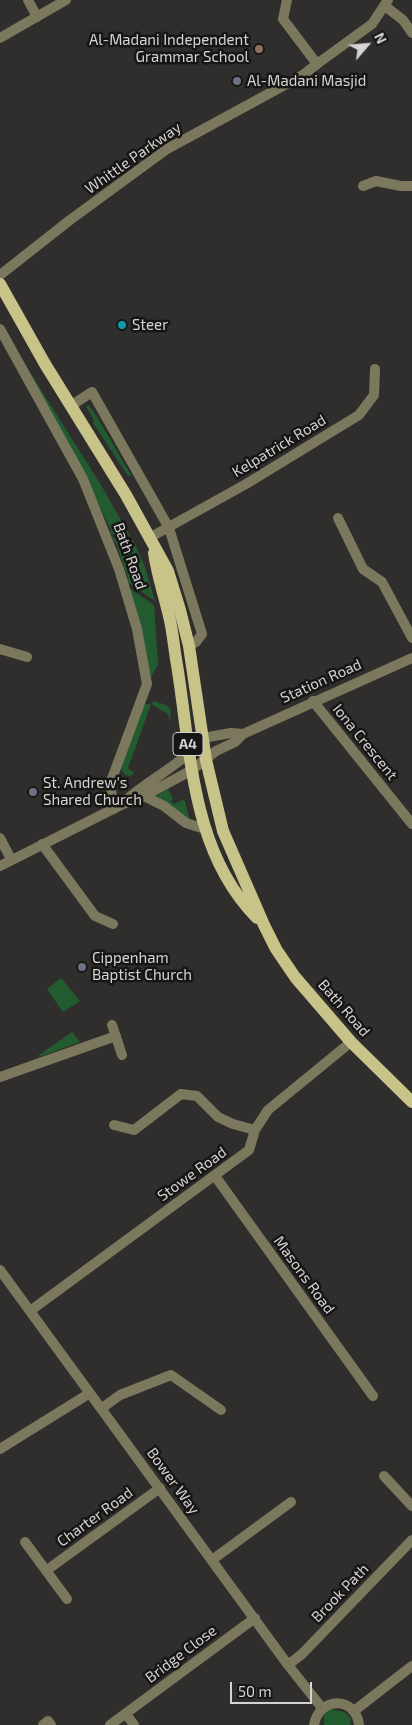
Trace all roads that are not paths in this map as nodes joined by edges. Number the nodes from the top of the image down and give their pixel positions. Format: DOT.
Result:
graph roads {
  1 [pos="28,0"];
  2 [pos="66,0"];
  3 [pos="287,0"];
  4 [pos="386,3"];
  5 [pos="37,16"];
  6 [pos="412,33"];
  7 [pos="0,38"];
  8 [pos="316,64"];
  9 [pos="363,186"];
  10 [pos="412,186"];
  11 [pos="0,275"];
  12 [pos="0,284"];
  13 [pos="0,329"];
  14 [pos="375,369"];
  15 [pos="72,405"];
  16 [pos="338,518"];
  17 [pos="169,528"];
  18 [pos="151,542"];
  19 [pos="412,638"];
  20 [pos="189,646"];
  21 [pos="0,649"];
  22 [pos="27,656"];
  23 [pos="412,658"];
  24 [pos="313,701"];
  25 [pos="243,734"];
  26 [pos="203,738"];
  27 [pos="189,753"];
  28 [pos="206,760"];
  29 [pos="192,770"];
  30 [pos="144,796"];
  31 [pos="118,806"];
  32 [pos="412,824"];
  33 [pos="205,828"];
  34 [pos="0,838"];
  35 [pos="42,844"];
  36 [pos="11,859"];
  37 [pos="0,866"];
  38 [pos="113,924"];
  39 [pos="264,925"];
  40 [pos="112,1025"];
  41 [pos="116,1036"];
  42 [pos="351,1042"];
  43 [pos="122,1056"];
  44 [pos="0,1077"];
  45 [pos="412,1102"];
  46 [pos="114,1125"];
  47 [pos="255,1130"];
  48 [pos="214,1176"];
  49 [pos="1,1274"];
  50 [pos="30,1311"];
  51 [pos="373,1391"];
  52 [pos="90,1393"];
  53 [pos="102,1408"];
  54 [pos="221,1410"];
  55 [pos="0,1449"];
  56 [pos="384,1476"];
  57 [pos="160,1488"];
  58 [pos="291,1502"];
  59 [pos="412,1506"];
  60 [pos="412,1540"];
  61 [pos="25,1542"];
  62 [pos="212,1560"];
  63 [pos="47,1570"];
  64 [pos="67,1599"];
  65 [pos="255,1618"];
  66 [pos="288,1665"];
  67 [pos="412,1666"];
  68 [pos="322,1708"];
  69 [pos="354,1711"];
  70 [pos="126,1714"];
  71 [pos="43,1725"];
  72 [pos="51,1725"];
  73 [pos="110,1725"];
  74 [pos="134,1725"];
  75 [pos="314,1725"];
  76 [pos="359,1725"];
  1 -- 5 [label="street"];
  2 -- 5 [label="street"];
  3 -- 8 [label="street"];
  4 -- 6 [label="street, Whittle Parkway"];
  4 -- 8 [label="street, Whittle Parkway"];
  5 -- 7 [label="street"];
  8 -- 11 [label="street, Whittle Parkway"];
  9 -- 10 [label="street"];
  12 -- 15 [label="main road, Bath Road / A4"];
  13 -- 31 [label="street, Bath Road"];
  14 -- 17 [label="street, Kelpatrick Road"];
  15 -- 17 [label="street"];
  15 -- 18 [label="main road, Bath Road / A4"];
  16 -- 19 [label="street"];
  17 -- 18 [label="street, Kelpatrick Road"];
  17 -- 20 [label="street"];
  18 -- 20 [label="main road, Bath Road / A4"];
  18 -- 27 [label="main road, Bath Road / A4"];
  20 -- 26 [label="main road, Bath Road / A4"];
  21 -- 22 [label="street"];
  23 -- 24 [label="street, Station Road"];
  24 -- 25 [label="street, Station Road"];
  24 -- 32 [label="street, Iona Crescent"];
  25 -- 26 [label="street, Station Road"];
  25 -- 28 [label="street, Station Road"];
  26 -- 27 [label="street"];
  26 -- 28 [label="main road, Bath Road / A4"];
  27 -- 29 [label="main road, Bath Road / A4"];
  27 -- 31 [label="street"];
  28 -- 29 [label="street, Station Road"];
  28 -- 39 [label="main road, Bath Road / A4"];
  29 -- 30 [label="street, Station Road"];
  29 -- 33 [label="main road, Bath Road / A4"];
  30 -- 31 [label="street, Station Road"];
  30 -- 33 [label="street"];
  31 -- 35 [label="street"];
  33 -- 39 [label="main road, Bath Road / A4"];
  34 -- 36 [label="street"];
  35 -- 36 [label="street"];
  35 -- 38 [label="street"];
  36 -- 37 [label="street"];
  39 -- 42 [label="main road, Bath Road / A4"];
  40 -- 41 [label="street"];
  41 -- 43 [label="street"];
  41 -- 44 [label="street"];
  42 -- 45 [label="main road, Bath Road / A4"];
  42 -- 47 [label="street, Stowe Road"];
  46 -- 47 [label="street"];
  47 -- 48 [label="street, Stowe Road"];
  48 -- 50 [label="street, Stowe Road"];
  48 -- 51 [label="street, Masons Road"];
  49 -- 50 [label="street, Bower Way"];
  50 -- 52 [label="street, Bower Way"];
  52 -- 53 [label="street, Bower Way"];
  52 -- 55 [label="street"];
  53 -- 54 [label="street"];
  53 -- 57 [label="street, Bower Way"];
  56 -- 59 [label="street"];
  57 -- 62 [label="street, Bower Way"];
  57 -- 63 [label="street, Charter Road"];
  58 -- 62 [label="street"];
  60 -- 66 [label="street, Brook Path"];
  61 -- 63 [label="street"];
  62 -- 65 [label="street, Bower Way"];
  63 -- 64 [label="street"];
  65 -- 66 [label="street, Bower Way"];
  65 -- 70 [label="street, Bridge Close"];
  66 -- 68 [label="street, Bower Way"];
  67 -- 69 [label="street"];
  68 -- 69 [label="street"];
  68 -- 75 [label="street"];
  69 -- 76 [label="street"];
  70 -- 73 [label="street, Bridge Close"];
  70 -- 74 [label="street"];
  71 -- 72 [label="street"];
}
